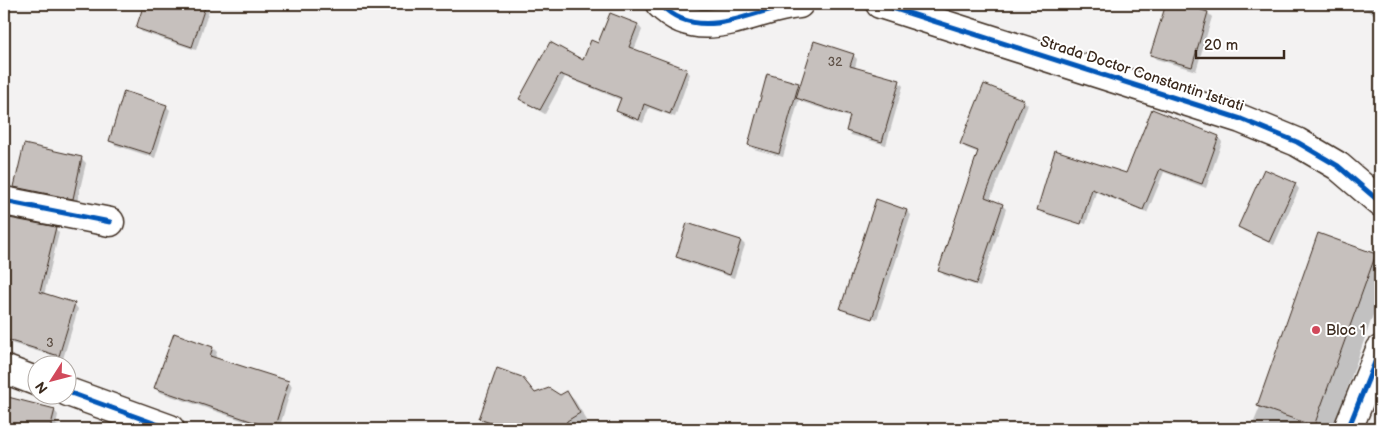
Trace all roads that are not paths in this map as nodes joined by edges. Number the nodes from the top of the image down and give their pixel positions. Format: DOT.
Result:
graph roads {
  1 [pos="660,4"];
  2 [pos="798,4"];
  3 [pos="880,4"];
  4 [pos="4,201"];
  5 [pos="1380,202"];
  6 [pos="110,222"];
  7 [pos="1380,350"];
  8 [pos="4,369"];
  9 [pos="28,378"];
  10 [pos="78,396"];
  11 [pos="170,429"];
  12 [pos="1348,429"];
  1 -- 2 [label="street"];
  3 -- 5 [label="street, Strada Doctor Constantin Istrati"];
  4 -- 6 [label="street"];
  7 -- 12 [label="street"];
  8 -- 9 [label="street"];
  10 -- 11 [label="street"];
}
